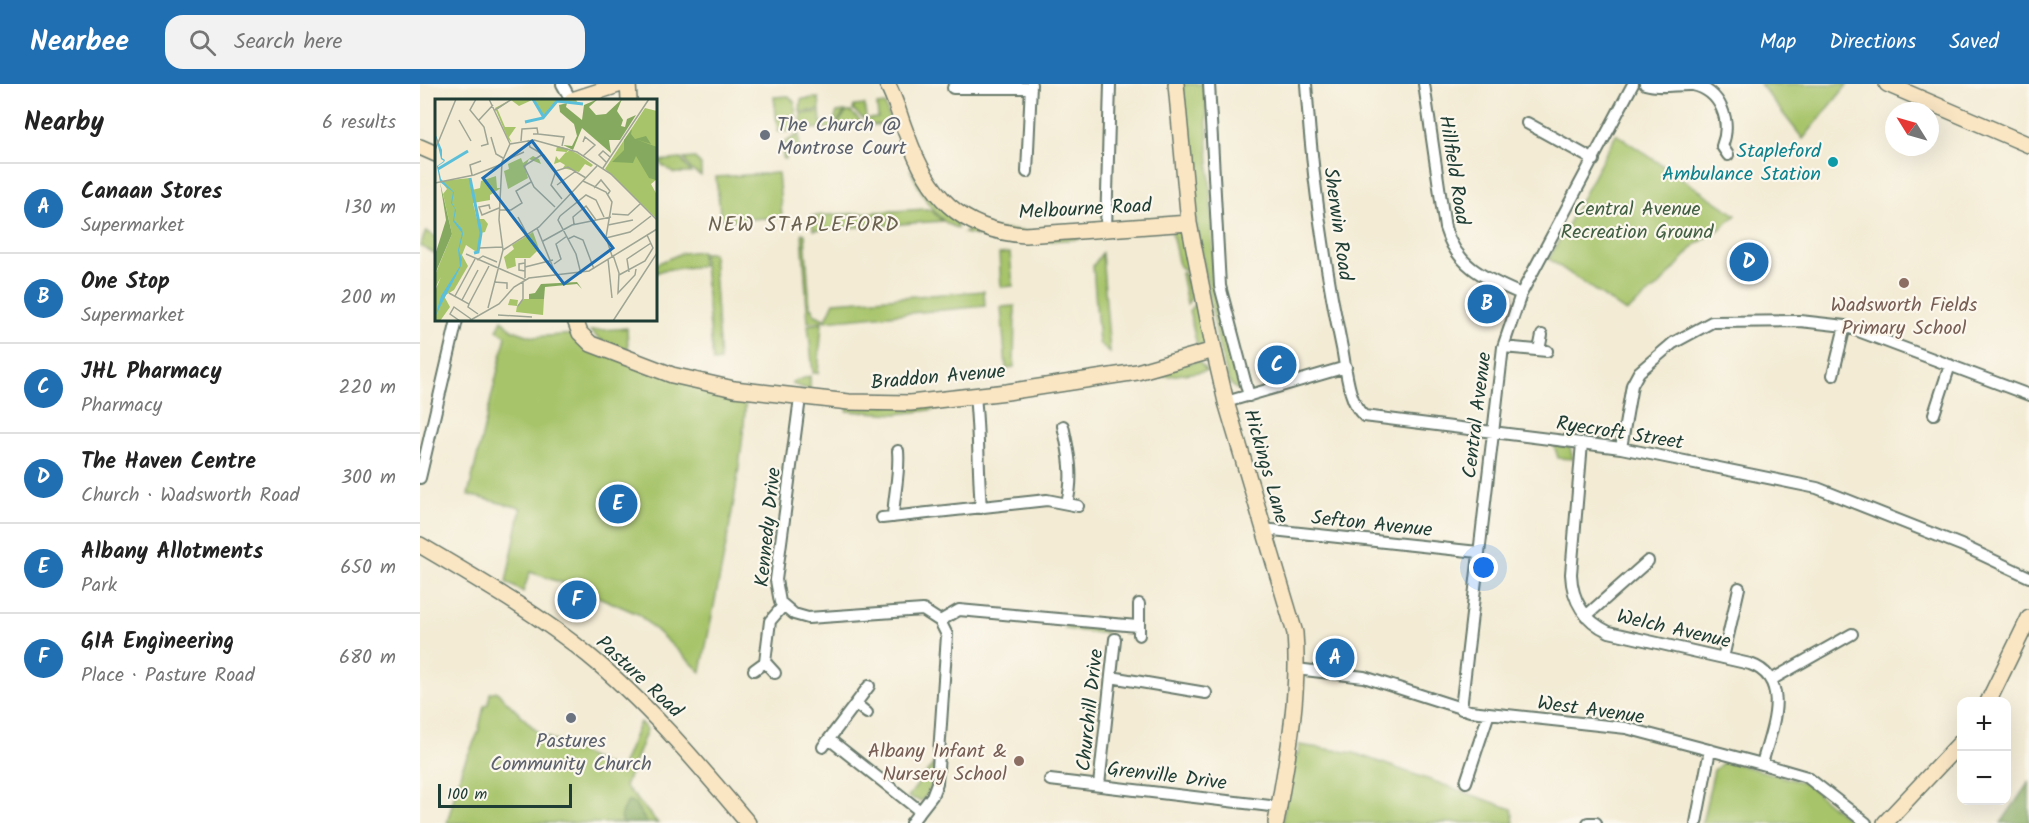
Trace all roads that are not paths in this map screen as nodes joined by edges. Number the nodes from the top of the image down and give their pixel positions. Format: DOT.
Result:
graph roads {
  1 [pos="562,84"];
  2 [pos="621,84"];
  3 [pos="628,84"];
  4 [pos="887,84"];
  5 [pos="1110,84"];
  6 [pos="1176,84"];
  7 [pos="1209,84"];
  8 [pos="1306,84"];
  9 [pos="1424,84"];
  10 [pos="1633,84"];
  11 [pos="1645,84"];
  12 [pos="1887,84"];
  13 [pos="1031,86"];
  14 [pos="570,99"];
  15 [pos="574,99"];
  16 [pos="629,99"];
  17 [pos="964,100"];
  18 [pos="1527,123"];
  19 [pos="2029,145"];
  20 [pos="420,147"];
  21 [pos="1709,148"];
  22 [pos="435,154"];
  23 [pos="1594,160"];
  24 [pos="1027,172"];
  25 [pos="1189,223"];
  26 [pos="1106,230"];
  27 [pos="1521,294"];
  28 [pos="457,321"];
  29 [pos="575,321"];
  30 [pos="1845,326"];
  31 [pos="1542,335"];
  32 [pos="1503,347"];
  33 [pos="1214,350"];
  34 [pos="1950,365"];
  35 [pos="1346,367"];
  36 [pos="1833,375"];
  37 [pos="2029,394"];
  38 [pos="975,396"];
  39 [pos="1249,396"];
  40 [pos="800,398"];
  41 [pos="1226,402"];
  42 [pos="1934,414"];
  43 [pos="1063,426"];
  44 [pos="1491,432"];
  45 [pos="1582,443"];
  46 [pos="1621,448"];
  47 [pos="898,450"];
  48 [pos="420,478"];
  49 [pos="981,508"];
  50 [pos="1263,529"];
  51 [pos="420,545"];
  52 [pos="1478,552"];
  53 [pos="1648,561"];
  54 [pos="2029,577"];
  55 [pos="1739,588"];
  56 [pos="1139,604"];
  57 [pos="783,606"];
  58 [pos="1586,616"];
  59 [pos="2029,618"];
  60 [pos="940,621"];
  61 [pos="1852,634"];
  62 [pos="1115,639"];
  63 [pos="1723,658"];
  64 [pos="765,662"];
  65 [pos="1296,669"];
  66 [pos="754,670"];
  67 [pos="775,673"];
  68 [pos="1111,677"];
  69 [pos="1771,680"];
  70 [pos="869,686"];
  71 [pos="1206,693"];
  72 [pos="1990,697"];
  73 [pos="856,704"];
  74 [pos="1461,709"];
  75 [pos="867,713"];
  76 [pos="1489,713"];
  77 [pos="1957,746"];
  78 [pos="1710,750"];
  79 [pos="1762,764"];
  80 [pos="1050,780"];
  81 [pos="1466,782"];
  82 [pos="1099,785"];
  83 [pos="1279,807"];
  84 [pos="920,811"];
  85 [pos="748,823"];
  86 [pos="911,823"];
  87 [pos="1276,823"];
  88 [pos="1588,823"];
  89 [pos="1596,823"];
  90 [pos="1695,823"];
  91 [pos="1866,823"];
  92 [pos="1885,823"];
  1 -- 14 [label="street"];
  2 -- 15 [label="main road"];
  3 -- 16 [label="main road"];
  4 -- 26 [label="main road, Melbourne Road"];
  5 -- 26 [label="street"];
  6 -- 25 [label="main road, Hickings Lane"];
  7 -- 39 [label="street, Hickings Lane"];
  8 -- 35 [label="street, Sherwin Road"];
  9 -- 27 [label="street, Hillfield Road"];
  10 -- 23 [label="street, Central Avenue"];
  11 -- 21 [label="street"];
  12 -- 19 [label="main road"];
  13 -- 17 [label="street"];
  13 -- 24 [label="street"];
  18 -- 23 [label="street"];
  20 -- 22 [label="main road"];
  23 -- 27 [label="street, Central Avenue"];
  25 -- 26 [label="main road, Melbourne Road"];
  25 -- 33 [label="main road, Hickings Lane"];
  27 -- 32 [label="street, Central Avenue"];
  28 -- 48 [label="street"];
  29 -- 40 [label="main road, Braddon Avenue"];
  30 -- 34 [label="street"];
  30 -- 36 [label="street"];
  30 -- 46 [label="street"];
  31 -- 32 [label="street"];
  32 -- 44 [label="street, Central Avenue"];
  33 -- 38 [label="main road, Braddon Avenue"];
  33 -- 41 [label="main road, Hickings Lane"];
  34 -- 37 [label="street"];
  34 -- 42 [label="street"];
  35 -- 39 [label="street"];
  35 -- 44 [label="street, Ryecroft Street"];
  38 -- 40 [label="main road, Braddon Avenue"];
  38 -- 49 [label="street"];
  39 -- 41 [label="street"];
  40 -- 57 [label="street, Kennedy Drive"];
  41 -- 50 [label="main road, Hickings Lane"];
  43 -- 49 [label="street"];
  44 -- 45 [label="street, Ryecroft Street"];
  44 -- 52 [label="street, Central Avenue"];
  45 -- 46 [label="street, Ryecroft Street"];
  45 -- 58 [label="street"];
  46 -- 54 [label="street, Ryecroft Street"];
  47 -- 49 [label="street"];
  50 -- 52 [label="street, Sefton Avenue"];
  50 -- 65 [label="main road, Hickings Lane"];
  51 -- 85 [label="main road, Pasture Road"];
  52 -- 74 [label="street, Central Avenue"];
  53 -- 58 [label="street"];
  55 -- 63 [label="street"];
  56 -- 60 [label="street"];
  57 -- 60 [label="street, Kennedy Drive"];
  57 -- 64 [label="street"];
  58 -- 63 [label="street, Welch Avenue"];
  59 -- 72 [label="main road"];
  60 -- 84 [label="street"];
  61 -- 69 [label="street"];
  62 -- 68 [label="street, Churchill Drive"];
  63 -- 69 [label="street, Welch Avenue"];
  64 -- 66 [label="street"];
  64 -- 67 [label="street"];
  65 -- 74 [label="street, West Avenue"];
  65 -- 83 [label="main road, Hickings Lane"];
  68 -- 71 [label="street"];
  68 -- 82 [label="street, Churchill Drive"];
  69 -- 79 [label="street"];
  70 -- 73 [label="street"];
  73 -- 75 [label="street"];
  73 -- 84 [label="street"];
  74 -- 76 [label="street, West Avenue"];
  76 -- 78 [label="street, West Avenue"];
  76 -- 81 [label="street"];
  77 -- 92 [label="main road"];
  78 -- 79 [label="street, West Avenue"];
  78 -- 90 [label="street"];
  79 -- 91 [label="street, West Avenue"];
  80 -- 82 [label="street, Grenville Drive"];
  82 -- 83 [label="street, Grenville Drive"];
  83 -- 87 [label="main road, Hickings Lane"];
  84 -- 86 [label="street"];
  88 -- 89 [label="street"];
}
